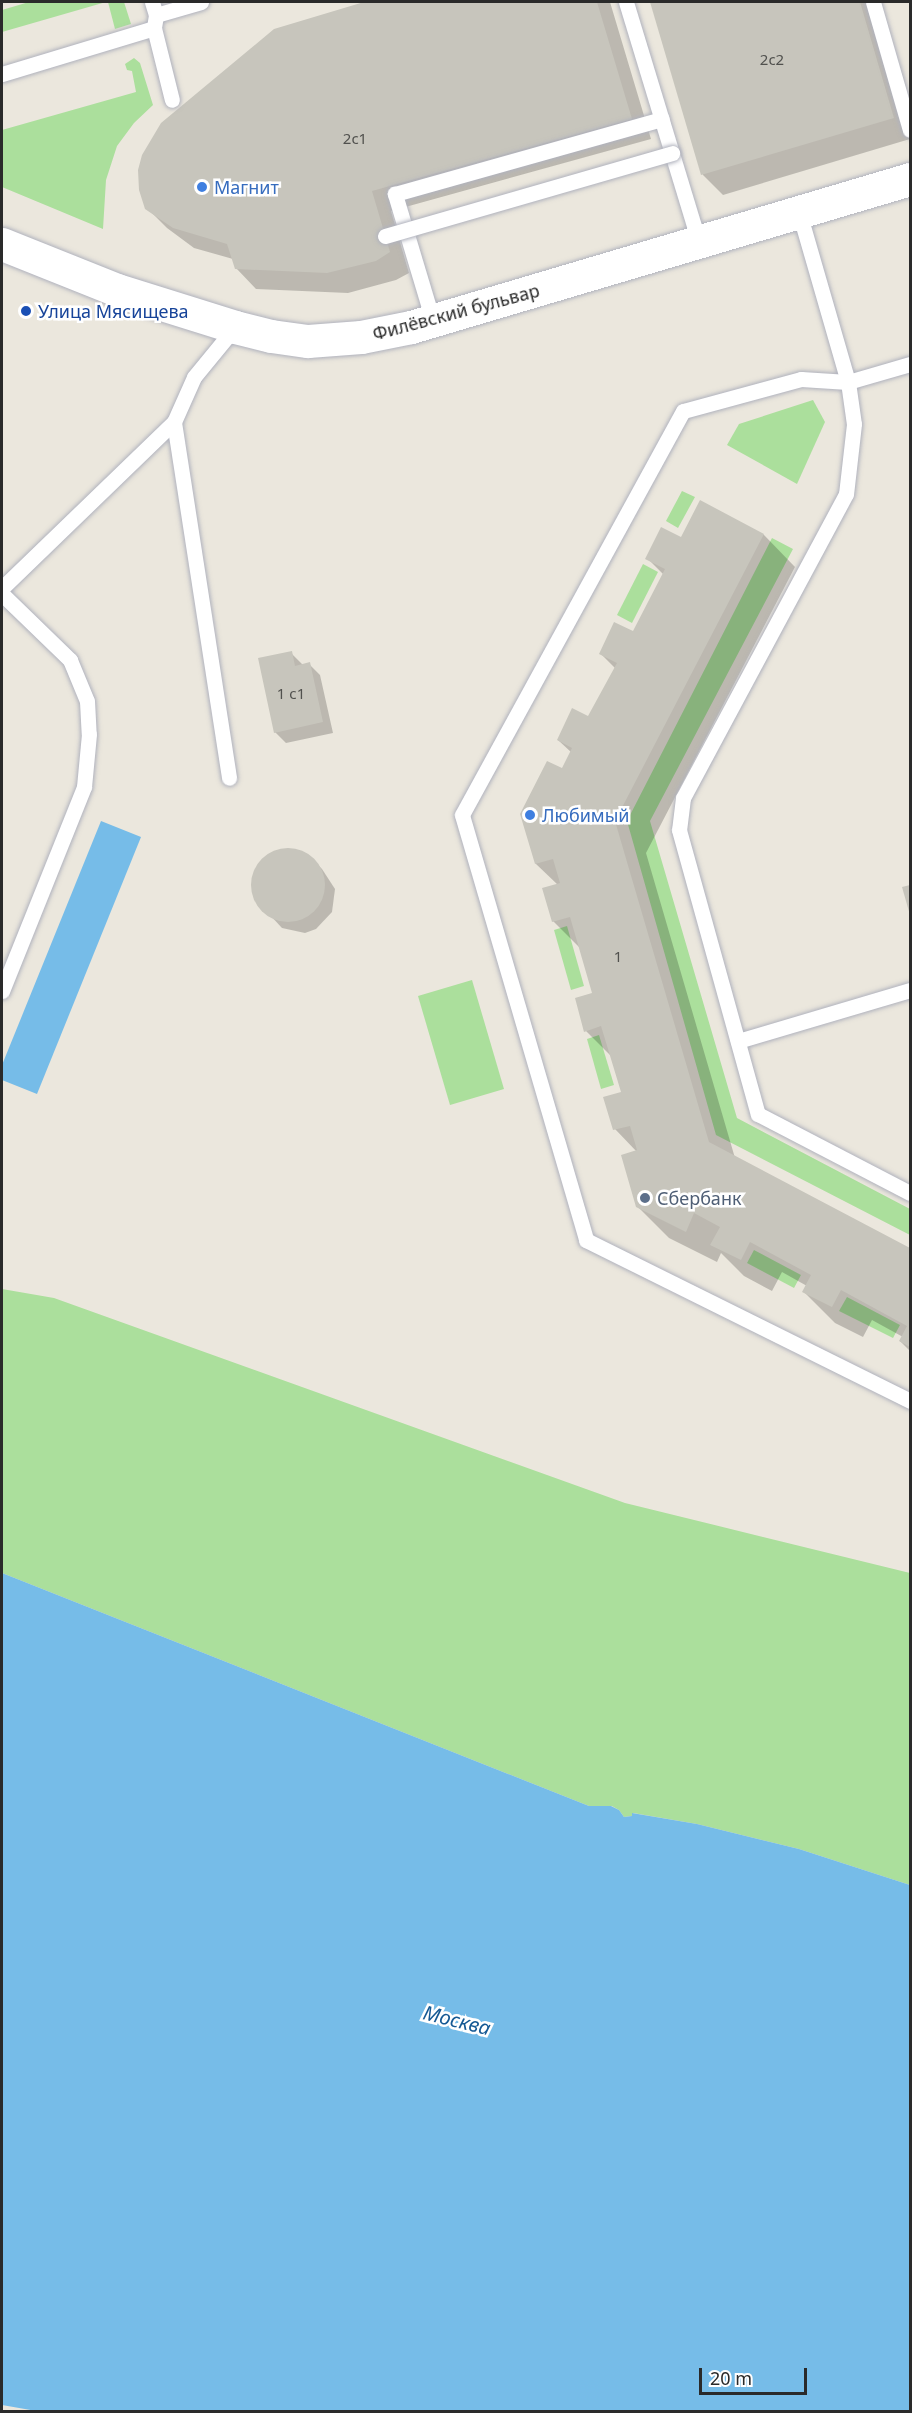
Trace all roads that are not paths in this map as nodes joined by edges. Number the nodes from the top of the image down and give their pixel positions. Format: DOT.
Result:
graph roads {
  1 [pos="201,2"];
  2 [pos="626,2"];
  3 [pos="873,2"];
  4 [pos="154,15"];
  5 [pos="2,74"];
  6 [pos="172,100"];
  7 [pos="662,119"];
  8 [pos="910,130"];
  9 [pos="672,153"];
  10 [pos="910,179"];
  11 [pos="799,212"];
  12 [pos="385,236"];
  13 [pos="699,242"];
  14 [pos="2,244"];
  15 [pos="433,321"];
  16 [pos="235,327"];
  17 [pos="910,364"];
  18 [pos="848,382"];
  19 [pos="174,422"];
  20 [pos="2,588"];
  21 [pos="2,594"];
  22 [pos="229,778"];
  23 [pos="910,990"];
  24 [pos="2,991"];
  25 [pos="738,1041"];
  26 [pos="910,1193"];
  27 [pos="910,1401"];
  1 -- 4 [label="lane"];
  2 -- 7 [label="lane"];
  3 -- 8 [label="lane"];
  4 -- 5 [label="lane"];
  4 -- 6 [label="lane"];
  7 -- 9 [label="lane"];
  7 -- 15 [label="lane"];
  9 -- 12 [label="lane, bridge"];
  9 -- 13 [label="lane"];
  10 -- 11 [label="street, Филёвский бульвар"];
  11 -- 13 [label="street, Филёвский бульвар"];
  11 -- 18 [label="lane"];
  13 -- 15 [label="street, Филёвский бульвар"];
  14 -- 16 [label="street, Филёвский бульвар"];
  15 -- 16 [label="street, Филёвский бульвар"];
  16 -- 19 [label="lane"];
  17 -- 18 [label="lane"];
  18 -- 25 [label="lane"];
  18 -- 27 [label="lane"];
  19 -- 20 [label="lane"];
  19 -- 22 [label="lane"];
  21 -- 24 [label="lane"];
  23 -- 25 [label="lane"];
  25 -- 26 [label="lane"];
}
